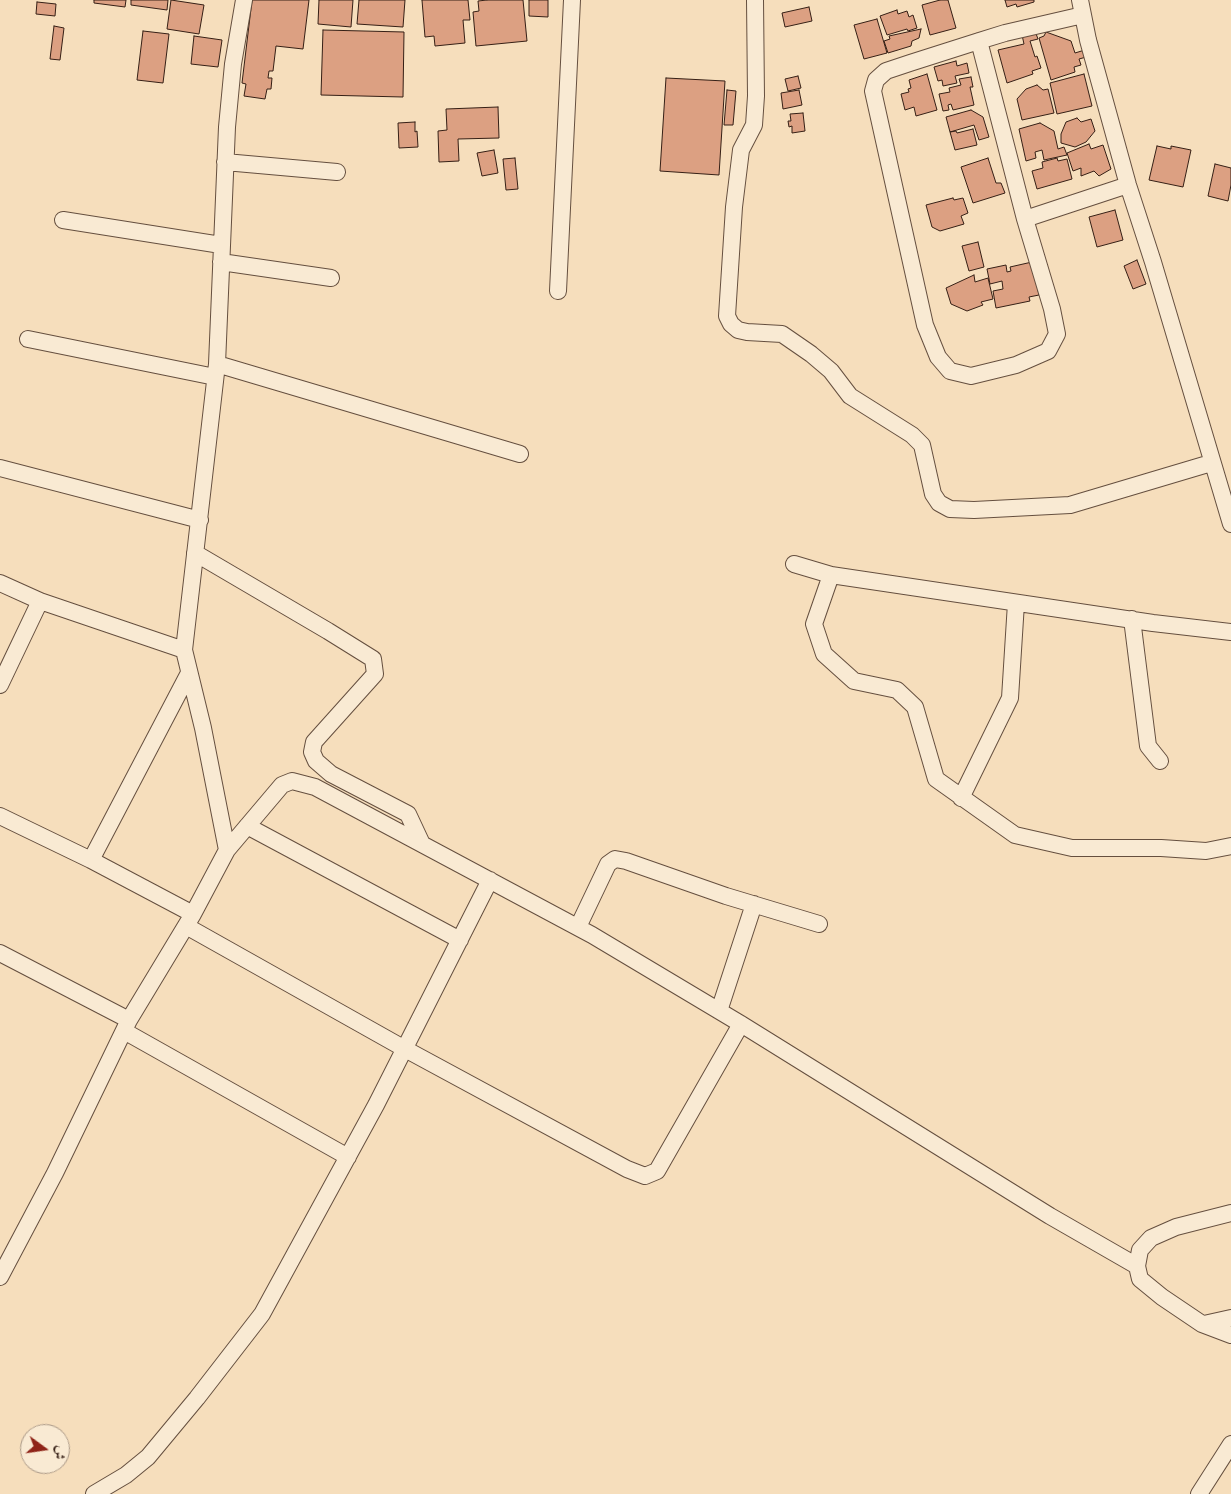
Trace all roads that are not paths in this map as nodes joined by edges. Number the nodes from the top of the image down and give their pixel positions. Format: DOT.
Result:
graph roads {
  1 [pos="244,0"];
  2 [pos="572,0"];
  3 [pos="755,0"];
  4 [pos="1082,7"];
  5 [pos="979,41"];
  6 [pos="225,162"];
  7 [pos="337,172"];
  8 [pos="1128,185"];
  9 [pos="1025,219"];
  10 [pos="63,220"];
  11 [pos="221,253"];
  12 [pos="331,278"];
  13 [pos="558,291"];
  14 [pos="28,339"];
  15 [pos="216,370"];
  16 [pos="520,454"];
  17 [pos="1212,463"];
  18 [pos="0,468"];
  19 [pos="200,520"];
  20 [pos="1231,524"];
  21 [pos="196,553"];
  22 [pos="794,564"];
  23 [pos="831,575"];
  24 [pos="0,583"];
  25 [pos="40,601"];
  26 [pos="1016,603"];
  27 [pos="1132,620"];
  28 [pos="1231,632"];
  29 [pos="184,650"];
  30 [pos="188,673"];
  31 [pos="0,685"];
  32 [pos="1160,761"];
  33 [pos="961,798"];
  34 [pos="0,816"];
  35 [pos="247,826"];
  36 [pos="422,844"];
  37 [pos="1231,846"];
  38 [pos="227,850"];
  39 [pos="91,860"];
  40 [pos="490,880"];
  41 [pos="754,904"];
  42 [pos="189,920"];
  43 [pos="819,924"];
  44 [pos="578,927"];
  45 [pos="460,940"];
  46 [pos="0,953"];
  47 [pos="719,1011"];
  48 [pos="741,1024"];
  49 [pos="126,1026"];
  50 [pos="405,1048"];
  51 [pos="348,1157"];
  52 [pos="1231,1213"];
  53 [pos="4,1259"];
  54 [pos="1137,1266"];
  55 [pos="0,1277"];
  56 [pos="1231,1318"];
  57 [pos="1202,1324"];
  58 [pos="1231,1335"];
  59 [pos="1231,1444"];
  60 [pos="94,1494"];
  61 [pos="1199,1494"];
  1 -- 6 [label="street"];
  2 -- 13 [label="street"];
  3 -- 17 [label="street"];
  4 -- 5 [label="street"];
  4 -- 8 [label="street"];
  5 -- 9 [label="street"];
  5 -- 9 [label="street"];
  6 -- 7 [label="street"];
  6 -- 11 [label="street"];
  8 -- 9 [label="street"];
  8 -- 17 [label="street"];
  10 -- 11 [label="street"];
  11 -- 12 [label="street"];
  11 -- 15 [label="street"];
  14 -- 15 [label="street"];
  15 -- 16 [label="street"];
  15 -- 19 [label="street"];
  17 -- 20 [label="street"];
  18 -- 19 [label="street"];
  19 -- 21 [label="street"];
  21 -- 29 [label="street"];
  21 -- 36 [label="street"];
  22 -- 23 [label="street"];
  23 -- 26 [label="street"];
  23 -- 33 [label="street"];
  24 -- 25 [label="street"];
  25 -- 29 [label="street"];
  25 -- 31 [label="street"];
  26 -- 27 [label="street"];
  26 -- 33 [label="street"];
  27 -- 28 [label="street"];
  27 -- 32 [label="street"];
  29 -- 30 [label="street"];
  30 -- 38 [label="street"];
  30 -- 39 [label="street"];
  33 -- 37 [label="street"];
  34 -- 39 [label="street"];
  35 -- 36 [label="street"];
  35 -- 38 [label="street"];
  35 -- 45 [label="street"];
  36 -- 40 [label="street"];
  38 -- 42 [label="street"];
  39 -- 42 [label="street"];
  40 -- 44 [label="street"];
  40 -- 45 [label="street"];
  41 -- 43 [label="street"];
  41 -- 44 [label="street"];
  41 -- 47 [label="street"];
  42 -- 49 [label="street"];
  42 -- 50 [label="street"];
  44 -- 47 [label="street"];
  45 -- 50 [label="street"];
  46 -- 49 [label="street"];
  47 -- 48 [label="street"];
  48 -- 50 [label="street"];
  48 -- 54 [label="street"];
  49 -- 51 [label="street"];
  49 -- 53 [label="street"];
  50 -- 51 [label="street"];
  51 -- 60 [label="street"];
  52 -- 54 [label="street"];
  53 -- 55 [label="street"];
  54 -- 57 [label="street"];
  56 -- 57 [label="street"];
  57 -- 58 [label="street"];
  59 -- 61 [label="street"];
}
